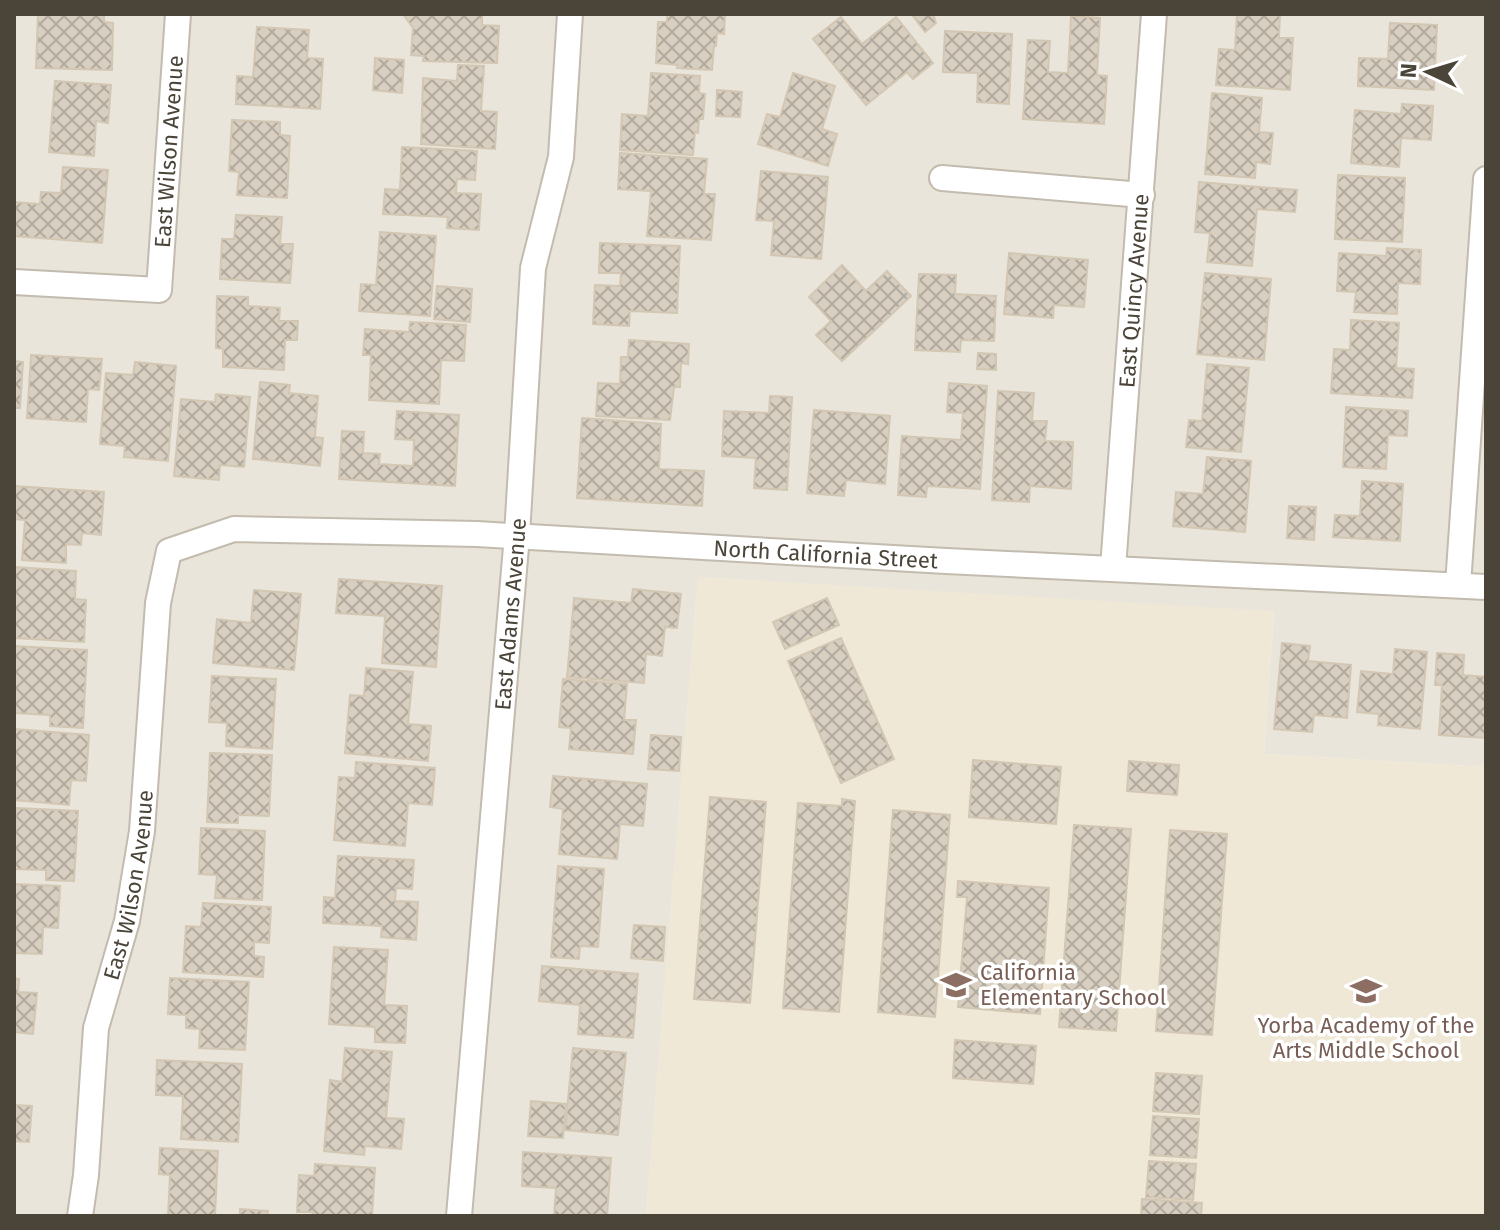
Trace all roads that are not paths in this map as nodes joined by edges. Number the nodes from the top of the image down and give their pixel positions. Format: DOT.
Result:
graph roads {
  1 [pos="178,14"];
  2 [pos="570,14"];
  3 [pos="1154,14"];
  4 [pos="942,178"];
  5 [pos="1486,179"];
  6 [pos="1142,195"];
  7 [pos="14,282"];
  8 [pos="517,535"];
  9 [pos="169,551"];
  10 [pos="1113,568"];
  11 [pos="1458,585"];
  12 [pos="1486,587"];
  13 [pos="80,1216"];
  14 [pos="459,1216"];
  1 -- 7 [label="street, East Wilson Avenue"];
  2 -- 8 [label="street, East Adams Avenue"];
  3 -- 6 [label="street, East Quincy Avenue"];
  4 -- 6 [label="street"];
  5 -- 11 [label="street"];
  6 -- 10 [label="street, East Quincy Avenue"];
  8 -- 9 [label="street, North California Street"];
  8 -- 10 [label="street, North California Street"];
  8 -- 14 [label="street, East Adams Avenue"];
  9 -- 13 [label="street, East Wilson Avenue"];
  10 -- 11 [label="street, North California Street"];
  11 -- 12 [label="street, North California Street"];
}
